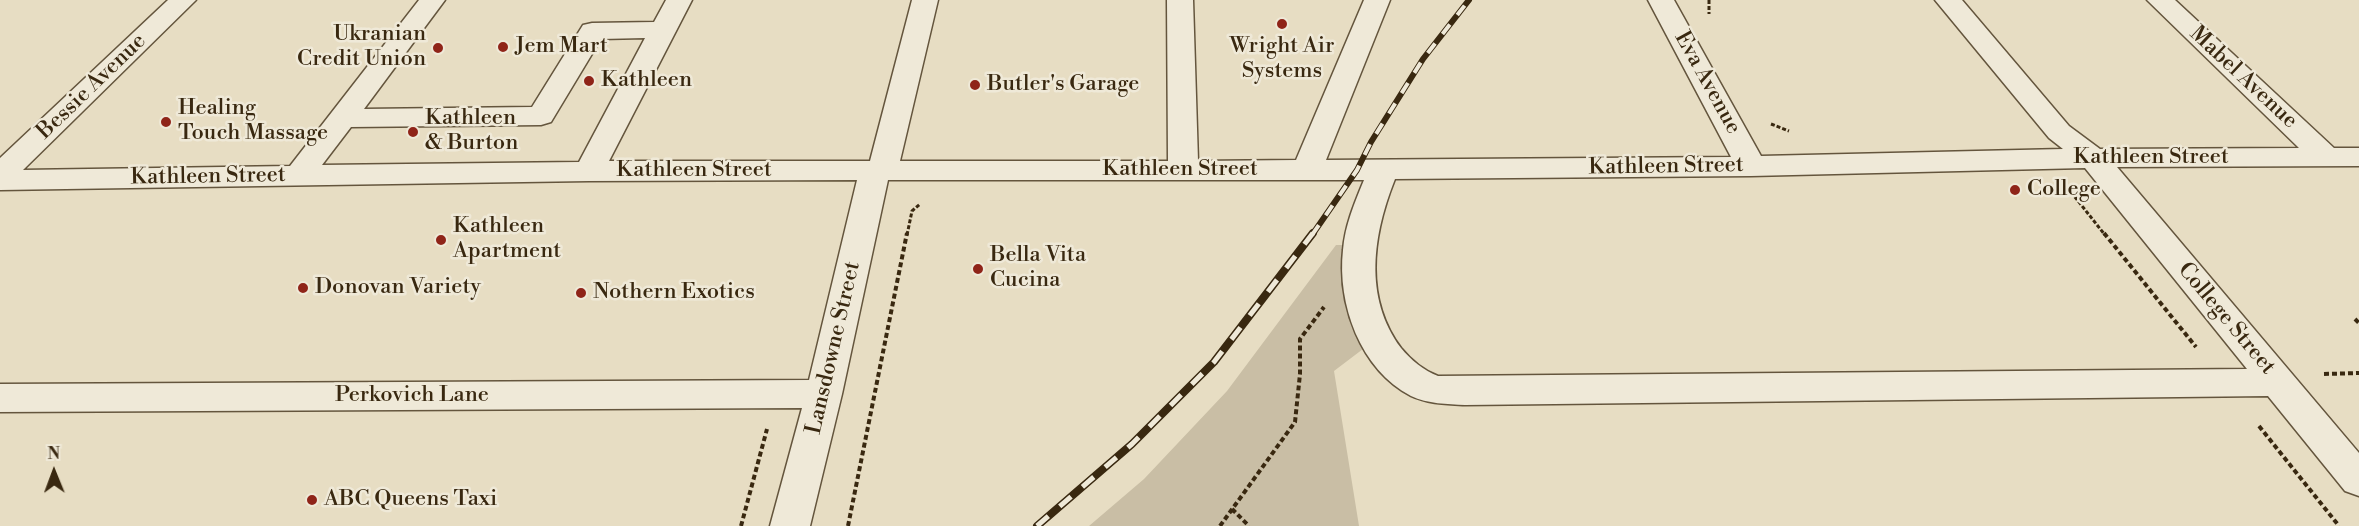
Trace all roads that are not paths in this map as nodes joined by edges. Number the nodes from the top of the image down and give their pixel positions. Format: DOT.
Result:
graph roads {
  1 [pos="183,0"];
  2 [pos="432,0"];
  3 [pos="679,0"];
  4 [pos="926,0"];
  5 [pos="1180,0"];
  6 [pos="1377,0"];
  7 [pos="1661,0"];
  8 [pos="1948,0"];
  9 [pos="2160,0"];
  10 [pos="663,30"];
  11 [pos="341,118"];
  12 [pos="2326,157"];
  13 [pos="2359,157"];
  14 [pos="2093,158"];
  15 [pos="1751,166"];
  16 [pos="879,170"];
  17 [pos="1183,170"];
  18 [pos="1306,170"];
  19 [pos="1384,170"];
  20 [pos="589,171"];
  21 [pos="0,175"];
  22 [pos="298,176"];
  23 [pos="0,180"];
  24 [pos="2278,382"];
  25 [pos="824,394"];
  26 [pos="0,398"];
  27 [pos="2359,480"];
  28 [pos="790,526"];
  1 -- 21 [label="street, Bessie Avenue"];
  2 -- 11 [label="street"];
  3 -- 10 [label="street"];
  4 -- 16 [label="street, Lansdowne Street"];
  5 -- 17 [label="street"];
  6 -- 18 [label="street"];
  7 -- 15 [label="street, Eva Avenue"];
  8 -- 14 [label="street, College Street"];
  9 -- 12 [label="street, Mabel Avenue"];
  10 -- 11 [label="street"];
  10 -- 20 [label="street"];
  11 -- 22 [label="street"];
  12 -- 13 [label="street, Kathleen Street"];
  12 -- 14 [label="street, Kathleen Street"];
  14 -- 15 [label="street, Kathleen Street"];
  14 -- 24 [label="street, College Street"];
  15 -- 19 [label="street, Kathleen Street"];
  16 -- 17 [label="street, Kathleen Street"];
  16 -- 20 [label="street, Kathleen Street"];
  16 -- 25 [label="street, Lansdowne Street"];
  17 -- 18 [label="street, Kathleen Street"];
  18 -- 19 [label="street, Kathleen Street"];
  19 -- 24 [label="street"];
  20 -- 22 [label="street, Kathleen Street"];
  22 -- 23 [label="street, Kathleen Street"];
  24 -- 27 [label="street, College Street"];
  25 -- 26 [label="street, Perkovich Lane"];
  25 -- 28 [label="street, Lansdowne Street"];
}
